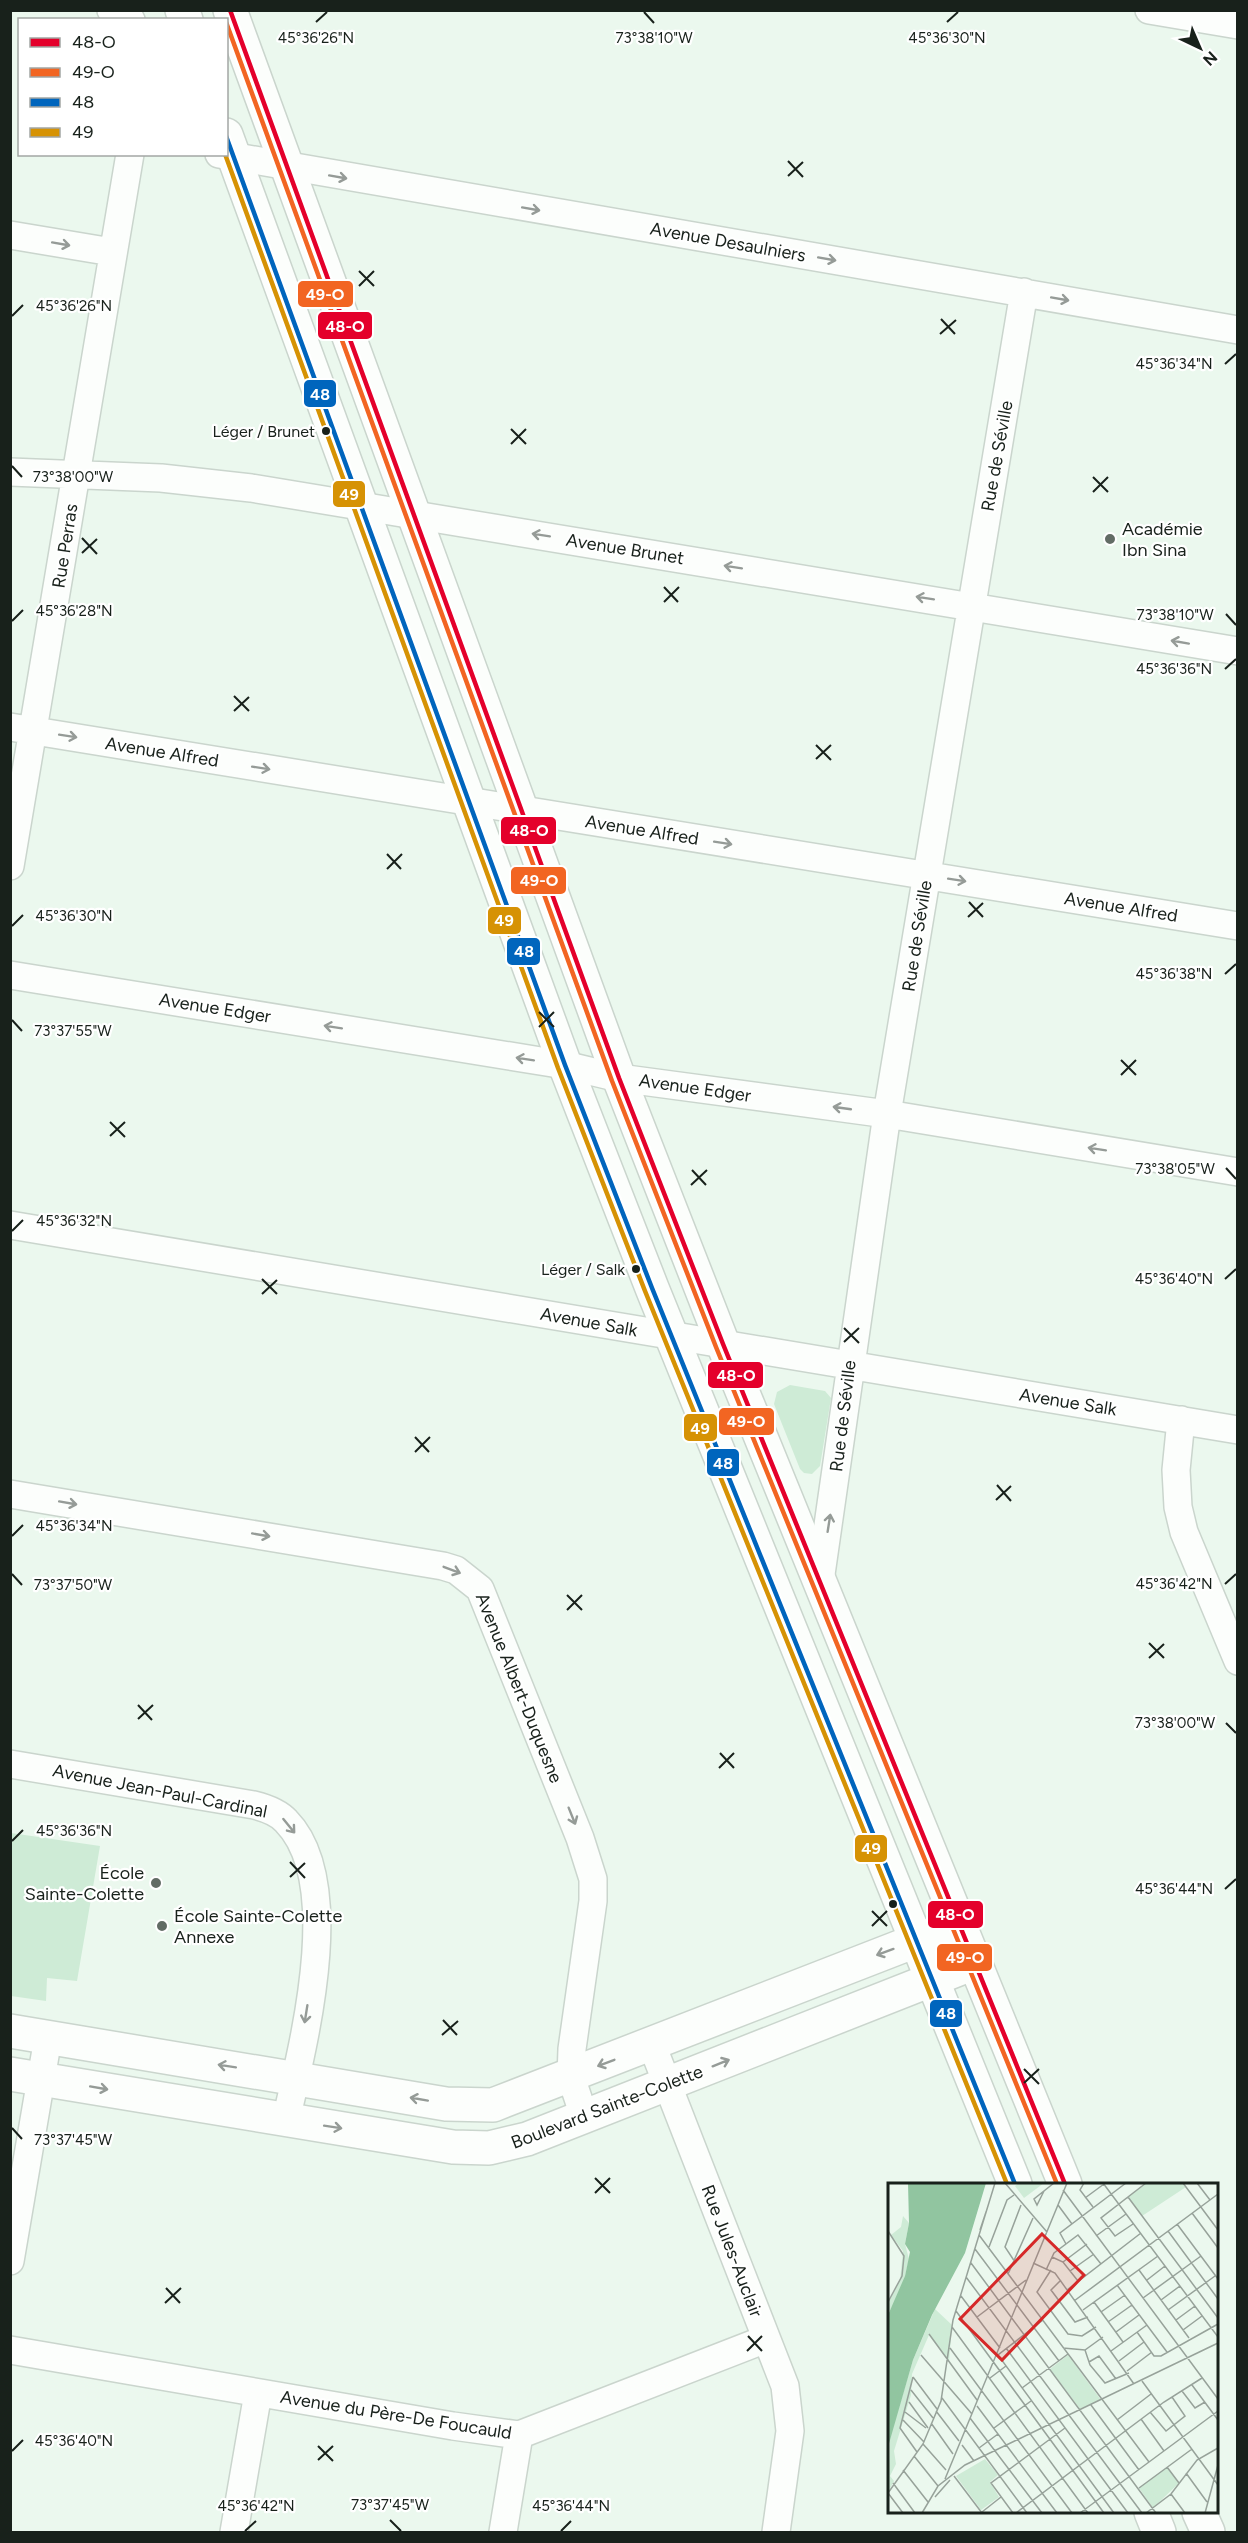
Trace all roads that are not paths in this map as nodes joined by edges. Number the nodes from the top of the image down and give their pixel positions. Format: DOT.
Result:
graph roads {
  1 [pos="230,10"];
  2 [pos="1149,10"];
  3 [pos="1238,25"];
  4 [pos="228,149"];
  5 [pos="228,152"];
  6 [pos="130,156"];
  7 [pos="288,168"];
  8 [pos="10,235"];
  9 [pos="112,252"];
  10 [pos="1024,292"];
  11 [pos="1238,330"];
  12 [pos="10,472"];
  13 [pos="76,475"];
  14 [pos="363,505"];
  15 [pos="414,515"];
  16 [pos="971,606"];
  17 [pos="1238,651"];
  18 [pos="22,729"];
  19 [pos="472,802"];
  20 [pos="521,811"];
  21 [pos="10,866"];
  22 [pos="927,876"];
  23 [pos="1238,926"];
  24 [pos="10,975"];
  25 [pos="565,1065"];
  26 [pos="619,1078"];
  27 [pos="887,1114"];
  28 [pos="1238,1172"];
  29 [pos="10,1226"];
  30 [pos="672,1336"];
  31 [pos="723,1344"];
  32 [pos="850,1365"];
  33 [pos="1181,1420"];
  34 [pos="1238,1430"];
  35 [pos="10,1494"];
  36 [pos="820,1581"];
  37 [pos="1238,1661"];
  38 [pos="10,1764"];
  39 [pos="959,1924"];
  40 [pos="915,1942"];
  41 [pos="974,1963"];
  42 [pos="930,1980"];
  43 [pos="10,2031"];
  44 [pos="48,2038"];
  45 [pos="652,2045"];
  46 [pos="26,2076"];
  47 [pos="571,2077"];
  48 [pos="296,2078"];
  49 [pos="668,2085"];
  50 [pos="584,2116"];
  51 [pos="286,2120"];
  52 [pos="1015,2183"];
  53 [pos="1065,2183"];
  54 [pos="10,2261"];
  55 [pos="766,2339"];
  56 [pos="10,2350"];
  57 [pos="258,2393"];
  58 [pos="519,2435"];
  59 [pos="1151,2513"];
  60 [pos="1200,2513"];
  61 [pos="234,2532"];
  62 [pos="503,2532"];
  63 [pos="776,2532"];
  64 [pos="1159,2532"];
  65 [pos="1208,2532"];
  1 -- 7 [label="main road"];
  2 -- 3 [label="street"];
  4 -- 7 [label="street, Avenue Desaulniers"];
  5 -- 14 [label="main road"];
  6 -- 9 [label="street, Rue Perras"];
  7 -- 10 [label="street, Avenue Desaulniers, one-way"];
  7 -- 15 [label="main road"];
  8 -- 9 [label="street, one-way"];
  9 -- 13 [label="street, Rue Perras"];
  10 -- 11 [label="street, Avenue Desaulniers, one-way"];
  10 -- 16 [label="street, Rue de Séville"];
  12 -- 13 [label="street, Avenue Brunet"];
  13 -- 14 [label="street, Avenue Brunet"];
  13 -- 18 [label="street, Rue Perras"];
  14 -- 15 [label="street, Avenue Brunet"];
  14 -- 19 [label="main road"];
  16 -- 15 [label="street, Avenue Brunet, one-way"];
  15 -- 20 [label="main road"];
  17 -- 16 [label="street, Avenue Brunet, one-way"];
  16 -- 22 [label="street, Rue de Séville"];
  18 -- 19 [label="street, Avenue Alfred, one-way"];
  18 -- 21 [label="street, Rue Perras"];
  19 -- 20 [label="street, Avenue Alfred"];
  19 -- 25 [label="main road"];
  20 -- 22 [label="street, Avenue Alfred, one-way"];
  20 -- 26 [label="main road"];
  22 -- 23 [label="street, Avenue Alfred, one-way"];
  22 -- 27 [label="street, Rue de Séville"];
  25 -- 24 [label="street, Avenue Edger, one-way"];
  25 -- 26 [label="street, Avenue Edger"];
  25 -- 30 [label="main road"];
  27 -- 26 [label="street, Avenue Edger, one-way"];
  26 -- 31 [label="main road"];
  28 -- 27 [label="street, Avenue Edger, one-way"];
  27 -- 32 [label="street, Rue de Séville"];
  29 -- 30 [label="street, Avenue Salk"];
  30 -- 31 [label="street, Avenue Salk"];
  30 -- 40 [label="main road"];
  31 -- 32 [label="street, Avenue Salk"];
  31 -- 36 [label="main road"];
  32 -- 33 [label="street, Avenue Salk"];
  36 -- 32 [label="street, Rue de Séville, one-way"];
  33 -- 34 [label="street, Avenue Salk"];
  33 -- 37 [label="street"];
  35 -- 47 [label="street, Avenue Albert-Duquesne, one-way"];
  36 -- 39 [label="main road"];
  38 -- 48 [label="street, Avenue Jean-Paul-Cardinal, one-way"];
  39 -- 40 [label="main road"];
  39 -- 41 [label="main road"];
  40 -- 42 [label="main road"];
  40 -- 45 [label="main road, one-way"];
  41 -- 42 [label="main road, Boulevard Sainte-Colette"];
  41 -- 53 [label="main road"];
  49 -- 42 [label="main road, Boulevard Sainte-Colette, one-way"];
  42 -- 52 [label="main road"];
  43 -- 44 [label="main road"];
  44 -- 46 [label="street"];
  48 -- 44 [label="main road, one-way"];
  45 -- 47 [label="main road, one-way"];
  45 -- 49 [label="street, Rue Jules-Auclair"];
  46 -- 51 [label="main road, Boulevard Sainte-Colette, one-way"];
  46 -- 54 [label="street"];
  47 -- 48 [label="main road, one-way"];
  47 -- 50 [label="street, Avenue Albert-Duquesne"];
  48 -- 51 [label="street, Avenue Jean-Paul-Cardinal"];
  49 -- 50 [label="main road, Boulevard Sainte-Colette"];
  49 -- 55 [label="street, Rue Jules-Auclair"];
  51 -- 50 [label="main road, Boulevard Sainte-Colette, one-way"];
  55 -- 58 [label="street, Avenue du Père-De Foucauld"];
  55 -- 63 [label="street, Rue Jules-Auclair"];
  56 -- 57 [label="street, Avenue du Père-De Foucauld"];
  57 -- 58 [label="street, Avenue du Père-De Foucauld"];
  57 -- 61 [label="street"];
  58 -- 62 [label="street"];
  59 -- 64 [label="main road"];
  60 -- 65 [label="main road"];
}
